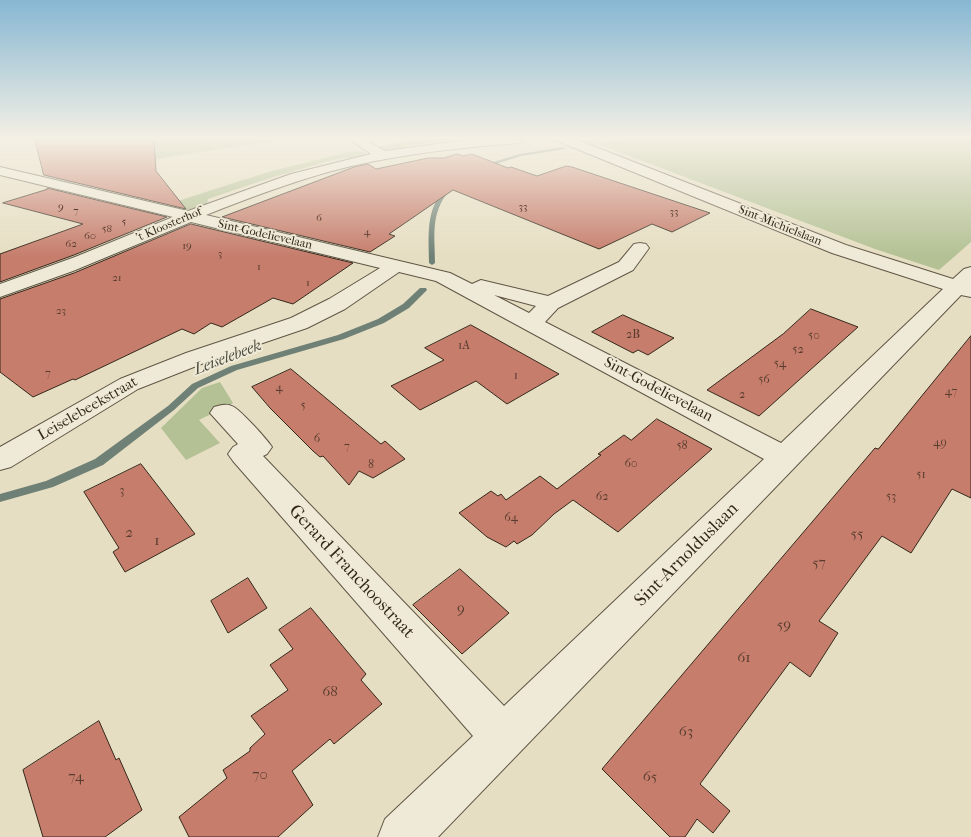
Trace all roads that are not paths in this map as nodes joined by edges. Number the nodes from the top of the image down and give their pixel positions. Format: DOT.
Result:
graph roads {
  1 [pos="31,178"];
  2 [pos="292,178"];
  3 [pos="662,178"];
  4 [pos="35,179"];
  5 [pos="9,188"];
  6 [pos="183,208"];
  7 [pos="640,248"];
  8 [pos="396,266"];
  9 [pos="443,277"];
  10 [pos="966,284"];
  11 [pos="0,291"];
  12 [pos="550,303"];
  13 [pos="531,324"];
  14 [pos="224,413"];
  15 [pos="785,457"];
  16 [pos="0,460"];
  17 [pos="504,737"];
  18 [pos="403,837"];
  1 -- 4 [label="street, Sint-Godelievelaan"];
  2 -- 6 [label="street, 't Kloosterhof"];
  3 -- 10 [label="street, Sint-Michielslaan"];
  4 -- 5 [label="street"];
  4 -- 6 [label="street, Sint-Godelievelaan"];
  6 -- 8 [label="street, Sint-Godelievelaan"];
  6 -- 11 [label="street, 't Kloosterhof"];
  7 -- 12 [label="street"];
  8 -- 9 [label="street, Sint-Godelievelaan"];
  8 -- 16 [label="street, Leiselebeekstraat"];
  9 -- 12 [label="street, Sint-Godelievelaan"];
  9 -- 13 [label="street, Sint-Godelievelaan"];
  10 -- 15 [label="street, Sint-Arnolduslaan"];
  12 -- 13 [label="street"];
  13 -- 15 [label="street, Sint-Godelievelaan"];
  14 -- 17 [label="street, Gerard Franchoostraat"];
  15 -- 17 [label="street, Sint-Arnolduslaan"];
  17 -- 18 [label="street, Sint-Arnolduslaan"];
}
